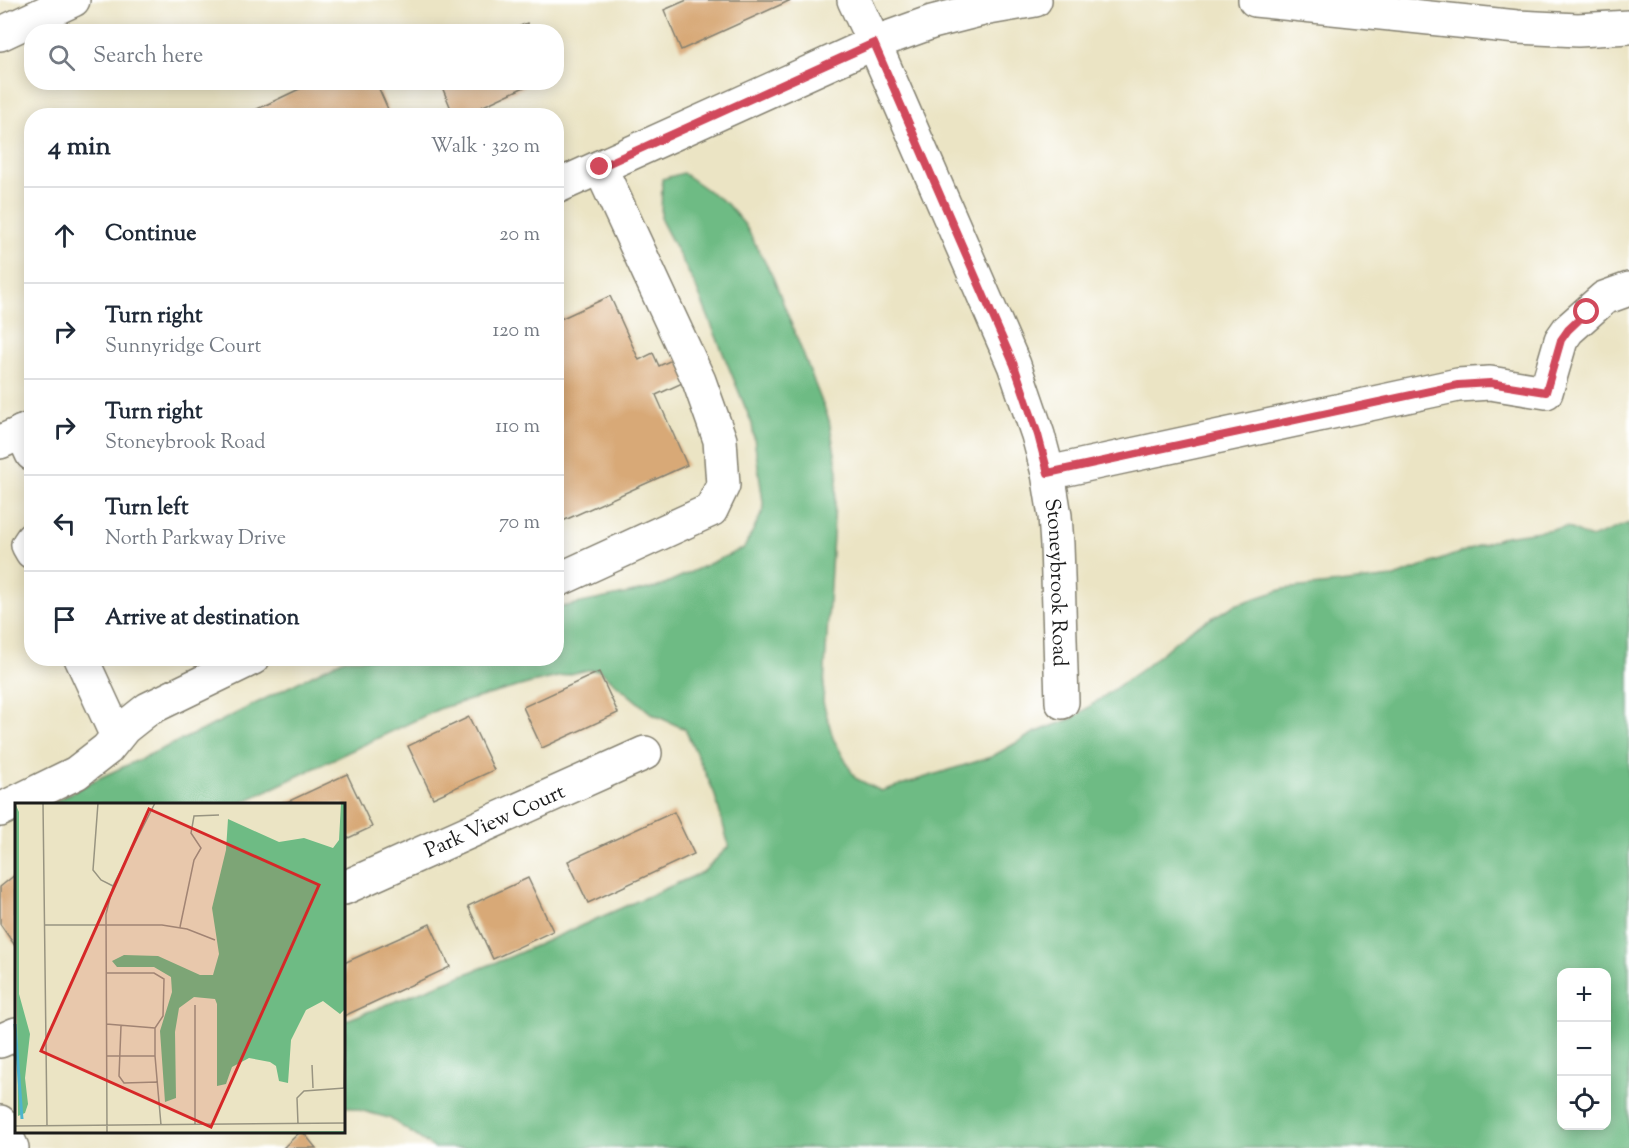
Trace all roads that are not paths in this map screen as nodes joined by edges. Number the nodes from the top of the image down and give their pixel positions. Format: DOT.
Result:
graph roads {
  1 [pos="73,0"];
  2 [pos="854,0"];
  3 [pos="1035,0"];
  4 [pos="1255,0"];
  5 [pos="1629,27"];
  6 [pos="0,34"];
  7 [pos="874,43"];
  8 [pos="600,167"];
  9 [pos="564,183"];
  10 [pos="1629,289"];
  11 [pos="1048,473"];
  12 [pos="564,577"];
  13 [pos="85,666"];
  14 [pos="237,666"];
  15 [pos="1062,702"];
  16 [pos="117,736"];
  17 [pos="645,753"];
  18 [pos="0,810"];
  19 [pos="345,888"];
  20 [pos="15,1034"];
  21 [pos="0,1041"];
  22 [pos="0,1122"];
  23 [pos="12,1148"];
  1 -- 6 [label="street"];
  2 -- 7 [label="street, Stoneybrook Road"];
  3 -- 7 [label="street"];
  4 -- 5 [label="street"];
  7 -- 8 [label="street"];
  7 -- 11 [label="street, Stoneybrook Road"];
  8 -- 9 [label="street"];
  8 -- 12 [label="street"];
  10 -- 11 [label="street"];
  11 -- 15 [label="street, Stoneybrook Road"];
  13 -- 16 [label="street"];
  14 -- 16 [label="street"];
  16 -- 18 [label="street"];
  17 -- 19 [label="street, Park View Court"];
  20 -- 21 [label="street"];
  22 -- 23 [label="street"];
}
